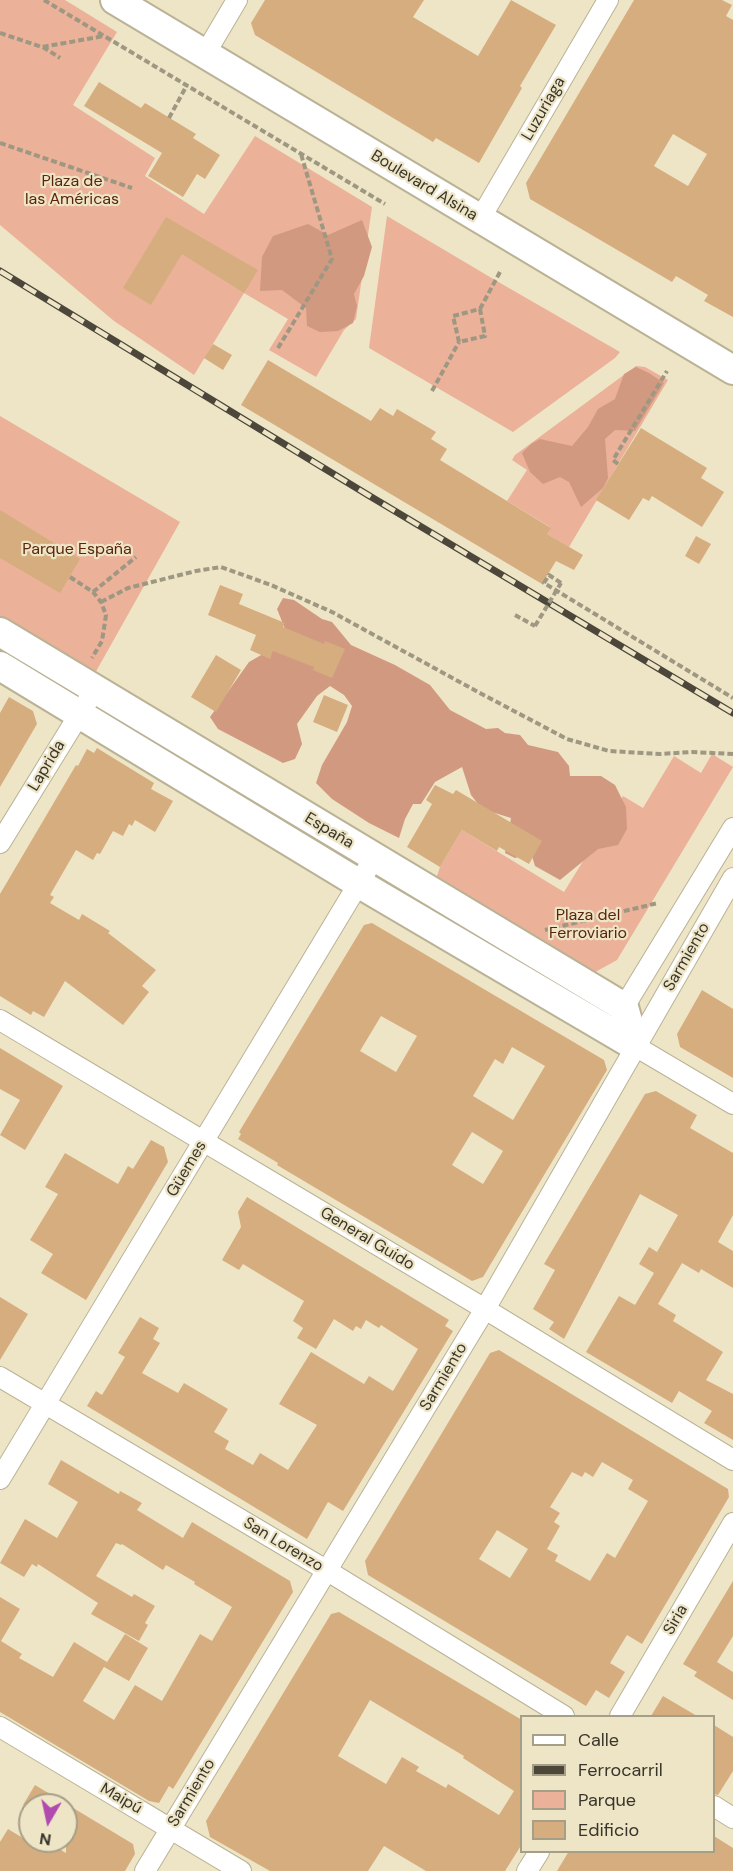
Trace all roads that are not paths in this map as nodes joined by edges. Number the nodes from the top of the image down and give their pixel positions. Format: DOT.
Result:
graph roads {
  1 [pos="115,0"];
  2 [pos="237,0"];
  3 [pos="608,0"];
  4 [pos="205,54"];
  5 [pos="480,219"];
  6 [pos="733,370"];
  7 [pos="0,632"];
  8 [pos="0,666"];
  9 [pos="92,675"];
  10 [pos="79,714"];
  11 [pos="733,828"];
  12 [pos="0,843"];
  13 [pos="374,858"];
  14 [pos="733,878"];
  15 [pos="358,883"];
  16 [pos="624,1007"];
  17 [pos="0,1020"];
  18 [pos="635,1046"];
  19 [pos="733,1104"];
  20 [pos="202,1142"];
  21 [pos="486,1309"];
  22 [pos="0,1377"];
  23 [pos="46,1404"];
  24 [pos="733,1460"];
  25 [pos="0,1479"];
  26 [pos="733,1523"];
  27 [pos="326,1570"];
  28 [pos="562,1715"];
  29 [pos="621,1715"];
  30 [pos="0,1727"];
  31 [pos="715,1807"];
  32 [pos="733,1818"];
  33 [pos="171,1828"];
  34 [pos="538,1853"];
  35 [pos="145,1871"];
  36 [pos="242,1871"];
  37 [pos="527,1871"];
  1 -- 4 [label="street, Boulevard Alsina"];
  2 -- 4 [label="street"];
  3 -- 5 [label="street, Luzuriaga"];
  4 -- 5 [label="street, Boulevard Alsina"];
  5 -- 6 [label="street, Boulevard Alsina"];
  7 -- 9 [label="street, España"];
  8 -- 10 [label="street, España"];
  9 -- 10 [label="street, Laprida"];
  9 -- 13 [label="street, España"];
  10 -- 12 [label="street, Laprida"];
  10 -- 15 [label="street, España"];
  11 -- 16 [label="street, Sarmiento"];
  13 -- 15 [label="street, Güemes"];
  13 -- 16 [label="street, España"];
  14 -- 18 [label="street, Sarmiento"];
  15 -- 18 [label="street, España"];
  15 -- 20 [label="street, Güemes"];
  16 -- 18 [label="street"];
  17 -- 20 [label="street, General Guido"];
  18 -- 19 [label="street, España"];
  18 -- 21 [label="street, Sarmiento"];
  20 -- 21 [label="street, General Guido"];
  20 -- 23 [label="street, Güemes"];
  21 -- 24 [label="street, General Guido"];
  21 -- 27 [label="street, Sarmiento"];
  22 -- 23 [label="street, San Lorenzo"];
  23 -- 25 [label="street, Güemes"];
  23 -- 27 [label="street, San Lorenzo"];
  26 -- 29 [label="street, Siria"];
  27 -- 28 [label="street, San Lorenzo"];
  27 -- 33 [label="street, Sarmiento"];
  30 -- 33 [label="street, Maipú"];
  31 -- 32 [label="street"];
  33 -- 35 [label="street, Sarmiento"];
  33 -- 36 [label="street, Maipú"];
  34 -- 37 [label="street"];
}
